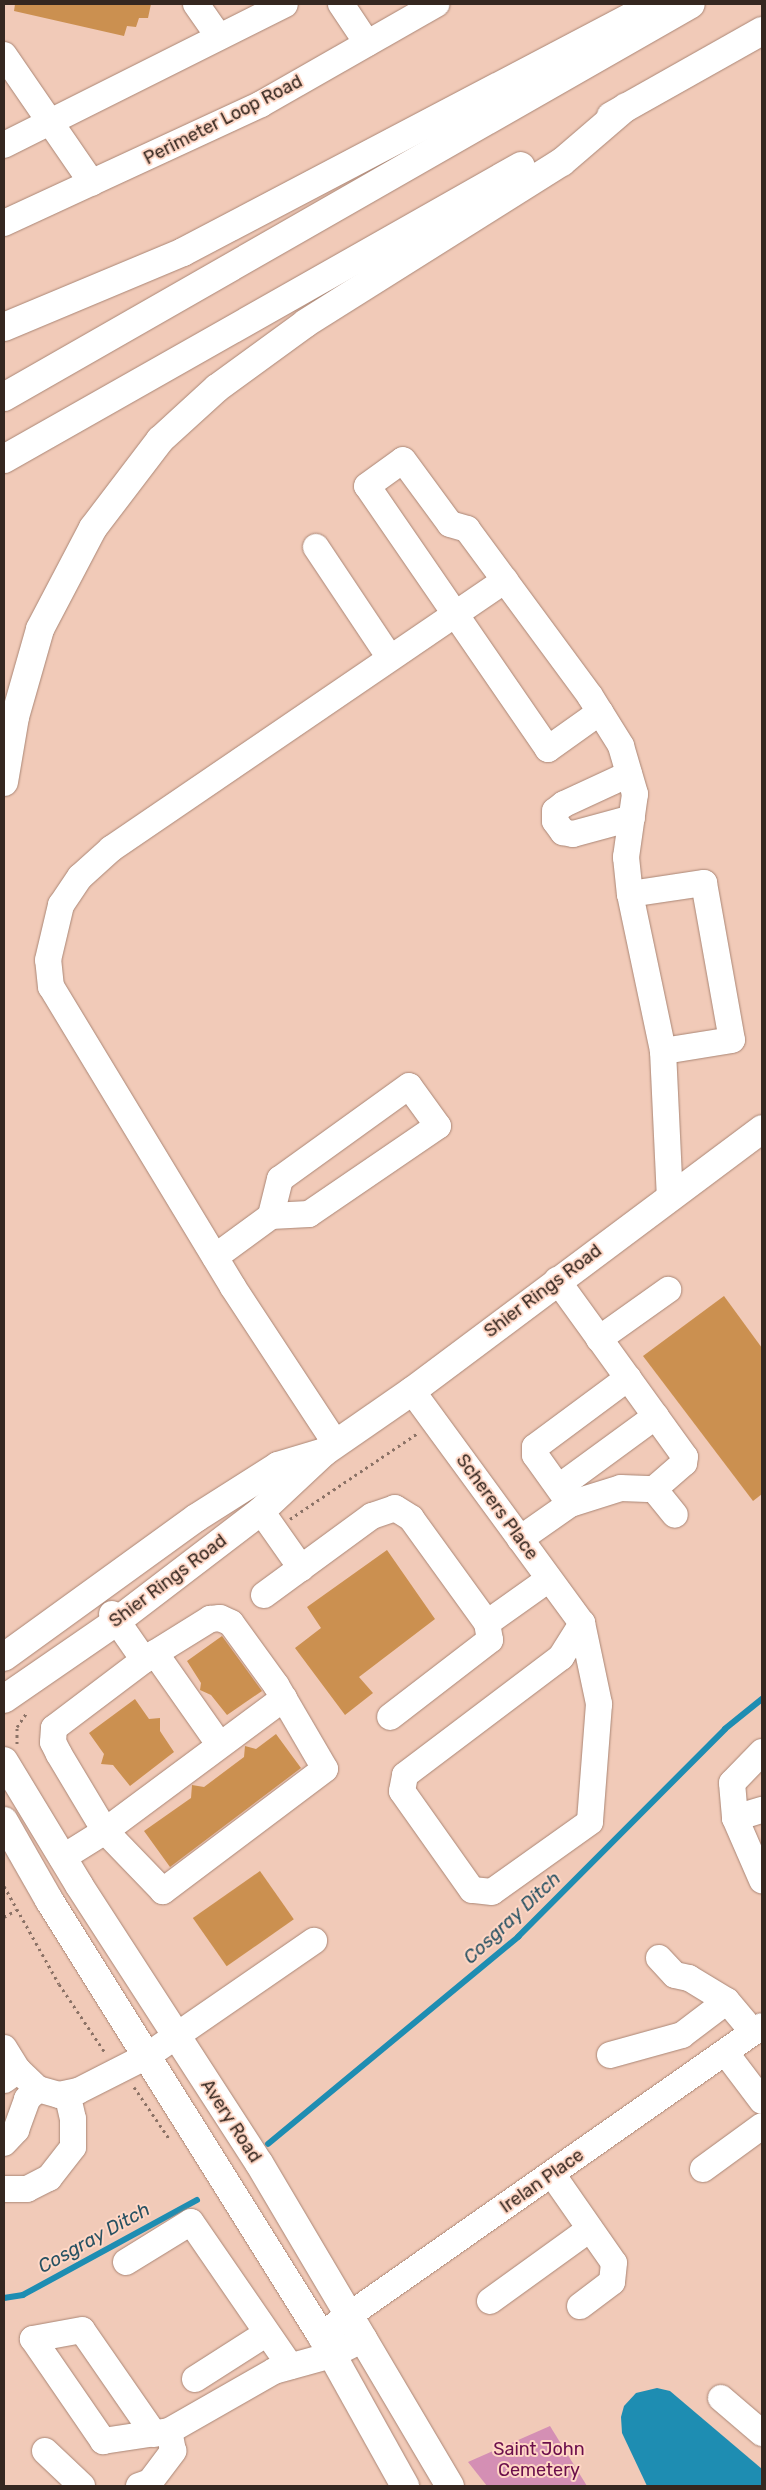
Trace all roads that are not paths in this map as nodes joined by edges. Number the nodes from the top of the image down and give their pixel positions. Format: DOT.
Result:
graph roads {
  1 [pos="196,4"];
  2 [pos="341,4"];
  3 [pos="436,4"];
  4 [pos="664,4"];
  5 [pos="691,4"];
  6 [pos="275,6"];
  7 [pos="762,31"];
  8 [pos="219,38"];
  9 [pos="367,43"];
  10 [pos="4,55"];
  11 [pos="626,107"];
  12 [pos="51,124"];
  13 [pos="4,145"];
  14 [pos="92,183"];
  15 [pos="4,223"];
  16 [pos="4,327"];
  17 [pos="4,397"];
  18 [pos="4,459"];
  19 [pos="316,547"];
  20 [pos="505,580"];
  21 [pos="455,615"];
  22 [pos="390,658"];
  23 [pos="600,712"];
  24 [pos="629,774"];
  25 [pos="4,782"];
  26 [pos="632,818"];
  27 [pos="630,894"];
  28 [pos="663,1051"];
  29 [pos="762,1129"];
  30 [pos="670,1197"];
  31 [pos="271,1216"];
  32 [pos="215,1258"];
  33 [pos="557,1280"];
  34 [pos="668,1290"];
  35 [pos="599,1339"];
  36 [pos="628,1378"];
  37 [pos="412,1391"];
  38 [pos="656,1416"];
  39 [pos="330,1448"];
  40 [pos="654,1489"];
  41 [pos="564,1495"];
  42 [pos="222,1501"];
  43 [pos="261,1511"];
  44 [pos="675,1515"];
  45 [pos="520,1539"];
  46 [pos="301,1568"];
  47 [pos="549,1579"];
  48 [pos="264,1595"];
  49 [pos="115,1617"];
  50 [pos="487,1623"];
  51 [pos="582,1623"];
  52 [pos="149,1656"];
  53 [pos="4,1657"];
  54 [pos="4,1689"];
  55 [pos="284,1698"];
  56 [pos="4,1699"];
  57 [pos="390,1717"];
  58 [pos="219,1744"];
  59 [pos="762,1752"];
  60 [pos="4,1761"];
  61 [pos="762,1810"];
  62 [pos="735,1818"];
  63 [pos="4,1821"];
  64 [pos="105,1831"];
  65 [pos="62,1858"];
  66 [pos="761,1875"];
  67 [pos="314,1941"];
  68 [pos="659,1958"];
  69 [pos="727,2001"];
  70 [pos="758,2029"];
  71 [pos="177,2037"];
  72 [pos="4,2048"];
  73 [pos="725,2052"];
  74 [pos="610,2055"];
  75 [pos="147,2056"];
  76 [pos="11,2075"];
  77 [pos="38,2089"];
  78 [pos="67,2094"];
  79 [pos="762,2101"];
  80 [pos="762,2126"];
  81 [pos="4,2143"];
  82 [pos="703,2170"];
  83 [pos="552,2174"];
  84 [pos="16,2189"];
  85 [pos="4,2204"];
  86 [pos="590,2229"];
  87 [pos="126,2262"];
  88 [pos="490,2301"];
  89 [pos="580,2306"];
  90 [pos="351,2316"];
  91 [pos="267,2333"];
  92 [pos="364,2339"];
  93 [pos="327,2345"];
  94 [pos="290,2366"];
  95 [pos="195,2379"];
  96 [pos="721,2398"];
  97 [pos="162,2433"];
  98 [pos="762,2433"];
  99 [pos="45,2451"];
  100 [pos="82,2486"];
  101 [pos="139,2486"];
  102 [pos="404,2486"];
  103 [pos="450,2486"];
  1 -- 8 [label="street"];
  2 -- 9 [label="street"];
  3 -- 9 [label="street, Perimeter Loop Road"];
  4 -- 16 [label="main road"];
  5 -- 17 [label="main road"];
  6 -- 8 [label="street"];
  7 -- 11 [label="main road"];
  8 -- 12 [label="street"];
  9 -- 14 [label="street, Perimeter Loop Road"];
  10 -- 12 [label="street"];
  11 -- 18 [label="main road"];
  11 -- 25 [label="main road"];
  12 -- 13 [label="street"];
  12 -- 14 [label="street"];
  14 -- 15 [label="street, Perimeter Loop Road"];
  19 -- 22 [label="street"];
  20 -- 21 [label="street"];
  20 -- 21 [label="street"];
  20 -- 23 [label="street"];
  21 -- 22 [label="street"];
  21 -- 23 [label="street"];
  22 -- 32 [label="street"];
  23 -- 24 [label="street"];
  24 -- 26 [label="street"];
  24 -- 26 [label="street"];
  26 -- 27 [label="street"];
  27 -- 28 [label="street"];
  27 -- 28 [label="street"];
  28 -- 30 [label="street"];
  29 -- 30 [label="main road, Shier Rings Road"];
  30 -- 33 [label="main road, Shier Rings Road"];
  31 -- 31 [label="street"];
  31 -- 32 [label="street"];
  32 -- 39 [label="street"];
  33 -- 35 [label="street"];
  33 -- 37 [label="main road, Shier Rings Road"];
  34 -- 35 [label="street"];
  35 -- 36 [label="street"];
  36 -- 38 [label="street"];
  36 -- 41 [label="street"];
  37 -- 39 [label="main road, Shier Rings Road"];
  37 -- 45 [label="street, Scherers Place"];
  38 -- 40 [label="street"];
  38 -- 41 [label="street"];
  39 -- 42 [label="main road, Shier Rings Road"];
  39 -- 43 [label="main road, Shier Rings Road"];
  40 -- 41 [label="street"];
  40 -- 44 [label="street"];
  41 -- 45 [label="street"];
  42 -- 49 [label="main road"];
  42 -- 53 [label="main road, Shier Rings Road"];
  43 -- 46 [label="street"];
  43 -- 49 [label="main road, Shier Rings Road"];
  45 -- 47 [label="street, Scherers Place"];
  46 -- 48 [label="street"];
  46 -- 50 [label="street"];
  47 -- 50 [label="street"];
  47 -- 51 [label="street, Scherers Place"];
  49 -- 52 [label="street"];
  49 -- 54 [label="main road"];
  49 -- 56 [label="main road, Shier Rings Road"];
  50 -- 57 [label="street"];
  51 -- 51 [label="street"];
  52 -- 55 [label="street"];
  52 -- 58 [label="street"];
  52 -- 64 [label="street"];
  55 -- 58 [label="street"];
  55 -- 64 [label="street"];
  58 -- 64 [label="street"];
  59 -- 62 [label="street"];
  60 -- 65 [label="main road, Avery Road"];
  61 -- 62 [label="street"];
  62 -- 66 [label="street"];
  63 -- 75 [label="main road, Avery Road"];
  64 -- 65 [label="street"];
  65 -- 71 [label="main road, Avery Road"];
  67 -- 71 [label="street"];
  68 -- 69 [label="street"];
  69 -- 70 [label="street"];
  69 -- 74 [label="street"];
  70 -- 73 [label="street, Irelan Place"];
  71 -- 75 [label="street"];
  71 -- 90 [label="main road, Avery Road"];
  72 -- 76 [label="street"];
  73 -- 79 [label="street"];
  73 -- 83 [label="street, Irelan Place"];
  75 -- 78 [label="street"];
  75 -- 93 [label="main road, Avery Road"];
  76 -- 77 [label="street"];
  77 -- 78 [label="street"];
  77 -- 81 [label="street"];
  78 -- 84 [label="street"];
  80 -- 82 [label="street"];
  83 -- 86 [label="street"];
  83 -- 90 [label="street, Irelan Place"];
  84 -- 85 [label="street"];
  86 -- 88 [label="street"];
  86 -- 89 [label="street"];
  87 -- 91 [label="street"];
  90 -- 92 [label="main road, Avery Road"];
  90 -- 93 [label="street, Irelan Place"];
  91 -- 94 [label="street"];
  91 -- 95 [label="street"];
  92 -- 93 [label="street"];
  92 -- 103 [label="main road, Avery Road"];
  93 -- 94 [label="street"];
  93 -- 102 [label="main road, Avery Road"];
  94 -- 97 [label="street"];
  96 -- 98 [label="street"];
  97 -- 97 [label="street"];
  97 -- 101 [label="street"];
  99 -- 100 [label="street"];
}
